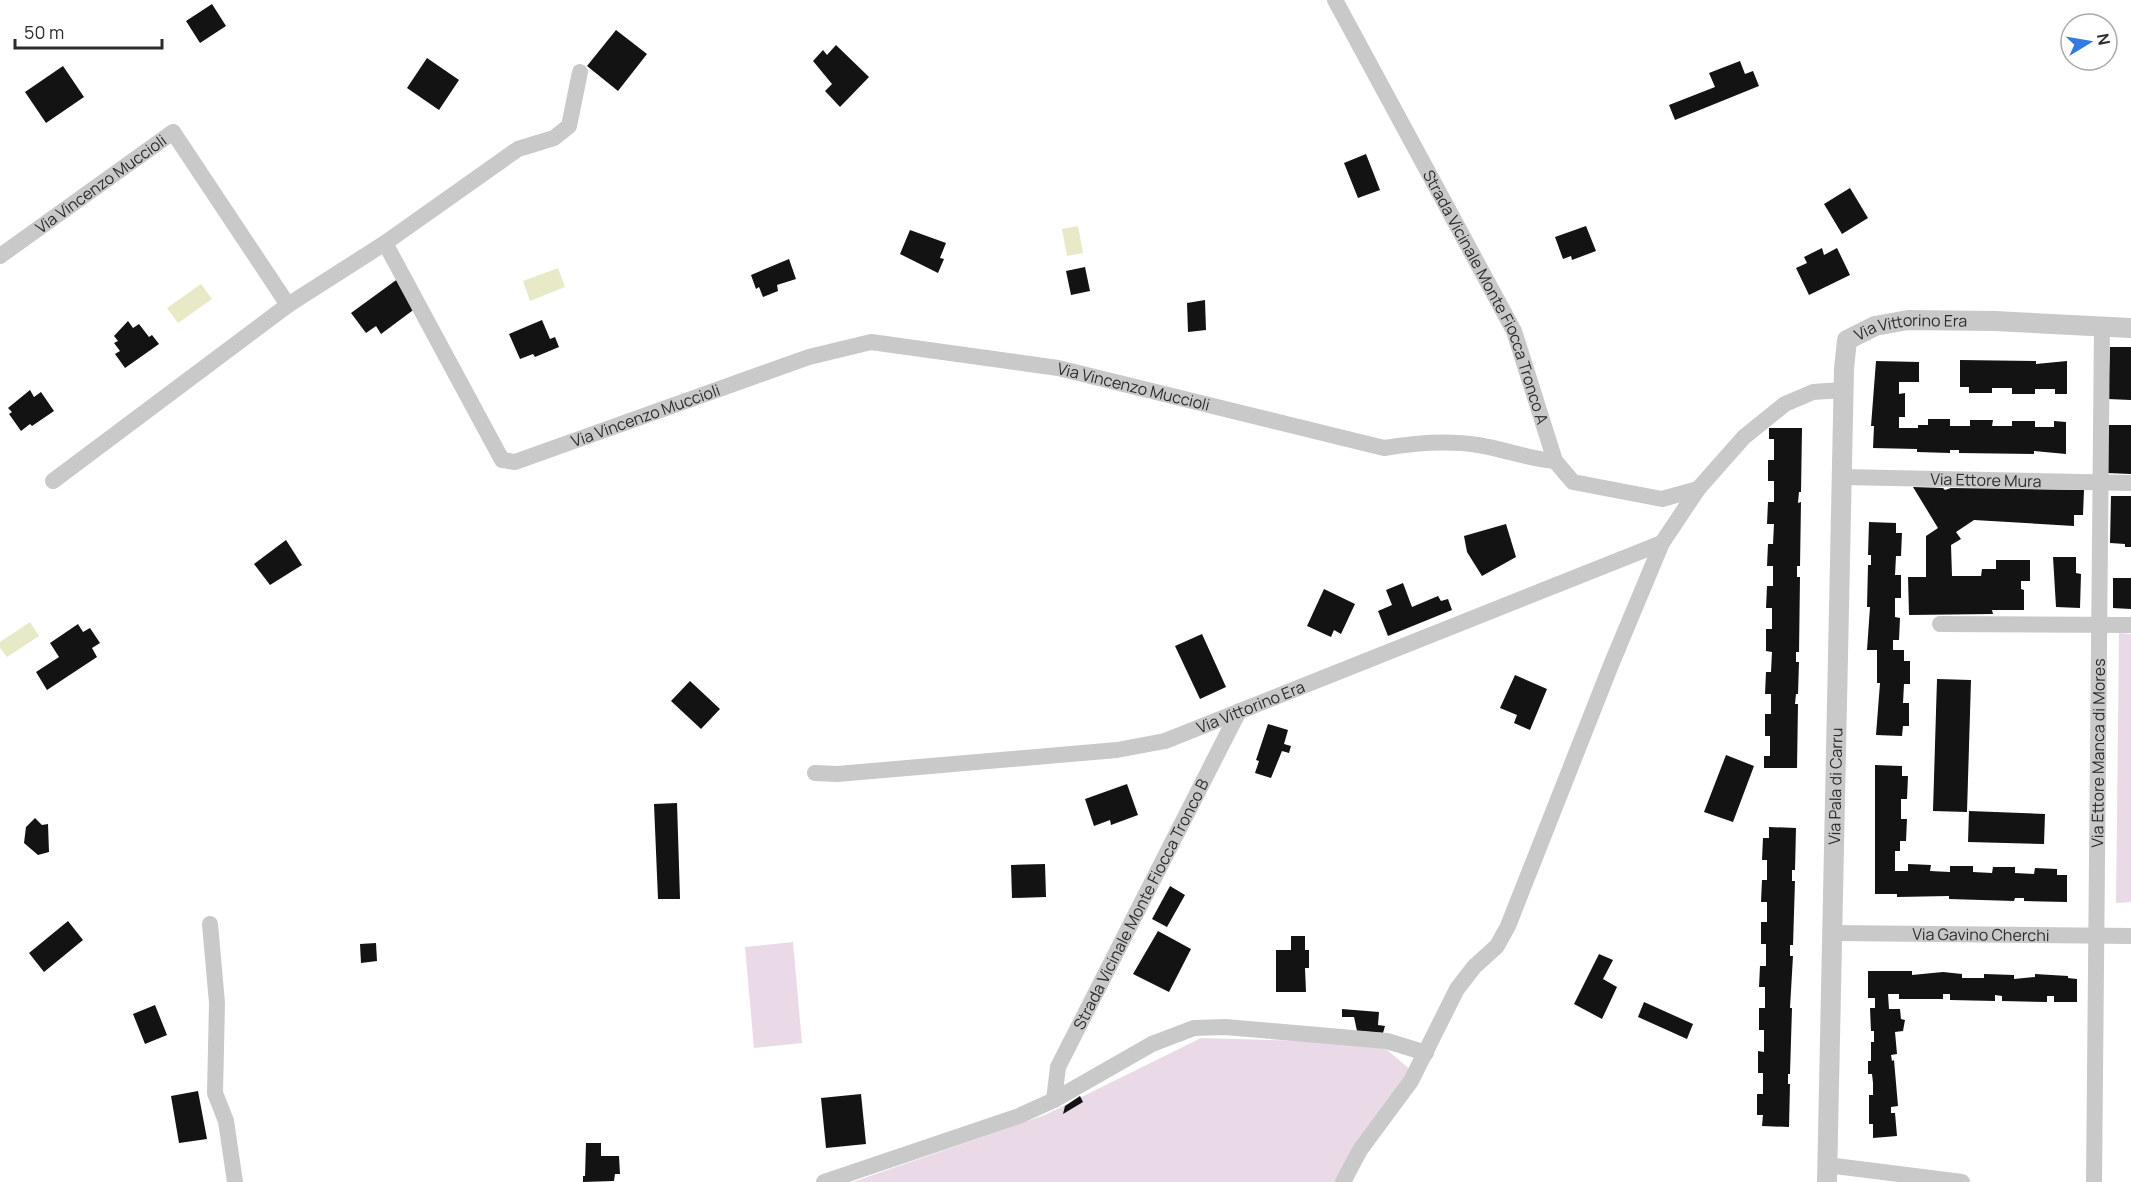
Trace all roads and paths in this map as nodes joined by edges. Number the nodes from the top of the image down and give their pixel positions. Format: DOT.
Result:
graph roads {
  1 [pos="1335,0"];
  2 [pos="580,72"];
  3 [pos="385,243"];
  4 [pos="0,256"];
  5 [pos="288,305"];
  6 [pos="2102,325"];
  7 [pos="2131,328"];
  8 [pos="1843,390"];
  9 [pos="1555,461"];
  10 [pos="1842,477"];
  11 [pos="53,481"];
  12 [pos="2101,482"];
  13 [pos="2131,483"];
  14 [pos="1698,489"];
  15 [pos="1662,543"];
  16 [pos="1940,624"];
  17 [pos="2099,625"];
  18 [pos="2131,625"];
  19 [pos="1239,711"];
  20 [pos="815,773"];
  21 [pos="210,924"];
  22 [pos="1833,933"];
  23 [pos="2131,936"];
  24 [pos="2096,937"];
  25 [pos="1426,1053"];
  26 [pos="1054,1100"];
  27 [pos="1827,1174"];
  28 [pos="235,1182"];
  29 [pos="824,1182"];
  30 [pos="1343,1182"];
  31 [pos="1962,1182"];
  32 [pos="2094,1182"];
  1 -- 9 [label="street, Strada Vicinale Monte Fiocca Tronco A"];
  2 -- 3 [label="street"];
  3 -- 5 [label="street"];
  3 -- 9 [label="street, Via Vincenzo Muccioli"];
  4 -- 5 [label="street, Via Vincenzo Muccioli"];
  5 -- 11 [label="street"];
  6 -- 7 [label="street, Via Vittorino Era"];
  6 -- 8 [label="street, Via Vittorino Era"];
  6 -- 12 [label="street, Via Ettore Manca di Mores"];
  8 -- 10 [label="street, Via Pala di Carru"];
  8 -- 14 [label="street"];
  9 -- 14 [label="street, Strada Vicinale Monte Fiocca Tronco A"];
  10 -- 12 [label="street, Via Ettore Mura"];
  10 -- 22 [label="street, Via Pala di Carru"];
  12 -- 13 [label="street, Via Ettore Mura"];
  12 -- 17 [label="street, Via Ettore Manca di Mores"];
  14 -- 15 [label="street"];
  15 -- 19 [label="street, Via Vittorino Era"];
  15 -- 25 [label="street"];
  16 -- 17 [label="street"];
  17 -- 18 [label="street"];
  17 -- 24 [label="street, Via Ettore Manca di Mores"];
  19 -- 20 [label="street, Via Vittorino Era"];
  19 -- 26 [label="street, Strada Vicinale Monte Fiocca Tronco B"];
  21 -- 28 [label="street"];
  22 -- 24 [label="street, Via Gavino Cherchi"];
  22 -- 27 [label="street, Via Pala di Carru"];
  23 -- 24 [label="street, Via Gavino Cherchi"];
  24 -- 32 [label="street, Via Ettore Manca di Mores"];
  25 -- 26 [label="street"];
  25 -- 30 [label="street"];
  26 -- 29 [label="street"];
  27 -- 31 [label="street"];
}
